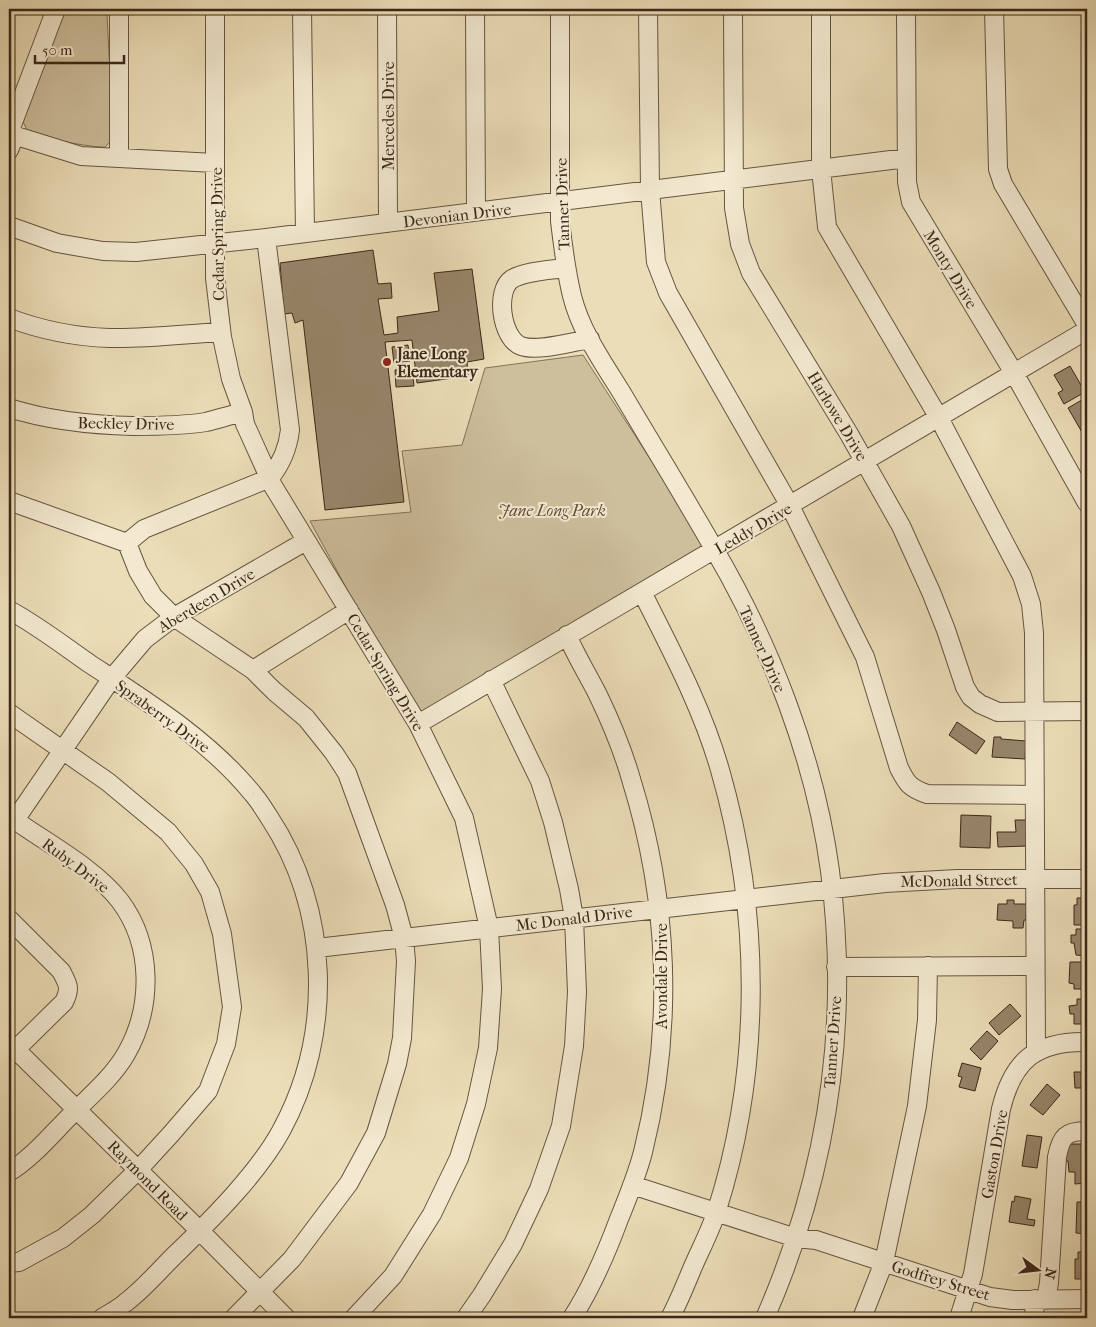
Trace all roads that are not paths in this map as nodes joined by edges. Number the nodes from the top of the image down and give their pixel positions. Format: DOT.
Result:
graph roads {
  1 [pos="56,9"];
  2 [pos="119,9"];
  3 [pos="215,9"];
  4 [pos="302,9"];
  5 [pos="388,9"];
  6 [pos="475,9"];
  7 [pos="560,9"];
  8 [pos="648,9"];
  9 [pos="733,9"];
  10 [pos="821,9"];
  11 [pos="906,9"];
  12 [pos="994,9"];
  13 [pos="10,138"];
  14 [pos="120,158"];
  15 [pos="907,158"];
  16 [pos="216,163"];
  17 [pos="821,169"];
  18 [pos="734,180"];
  19 [pos="650,190"];
  20 [pos="561,202"];
  21 [pos="476,212"];
  22 [pos="388,223"];
  23 [pos="9,226"];
  24 [pos="305,233"];
  25 [pos="266,238"];
  26 [pos="215,244"];
  27 [pos="565,268"];
  28 [pos="9,318"];
  29 [pos="1087,325"];
  30 [pos="1087,330"];
  31 [pos="221,332"];
  32 [pos="590,339"];
  33 [pos="1014,373"];
  34 [pos="9,408"];
  35 [pos="243,412"];
  36 [pos="939,418"];
  37 [pos="865,462"];
  38 [pos="270,478"];
  39 [pos="9,501"];
  40 [pos="1087,503"];
  41 [pos="790,506"];
  42 [pos="306,541"];
  43 [pos="127,543"];
  44 [pos="715,550"];
  45 [pos="642,592"];
  46 [pos="9,610"];
  47 [pos="349,610"];
  48 [pos="174,617"];
  49 [pos="567,635"];
  50 [pos="253,670"];
  51 [pos="112,678"];
  52 [pos="492,680"];
  53 [pos="1087,711"];
  54 [pos="1033,712"];
  55 [pos="9,713"];
  56 [pos="418,724"];
  57 [pos="63,750"];
  58 [pos="1034,795"];
  59 [pos="12,818"];
  60 [pos="1034,879"];
  61 [pos="1087,879"];
  62 [pos="831,888"];
  63 [pos="747,898"];
  64 [pos="660,908"];
  65 [pos="9,918"];
  66 [pos="574,918"];
  67 [pos="489,928"];
  68 [pos="404,938"];
  69 [pos="317,948"];
  70 [pos="928,966"];
  71 [pos="1035,966"];
  72 [pos="836,967"];
  73 [pos="1087,1042"];
  74 [pos="11,1050"];
  75 [pos="1036,1052"];
  76 [pos="77,1109"];
  77 [pos="1087,1131"];
  78 [pos="138,1170"];
  79 [pos="9,1172"];
  80 [pos="632,1185"];
  81 [pos="716,1212"];
  82 [pos="200,1231"];
  83 [pos="796,1238"];
  84 [pos="884,1262"];
  85 [pos="9,1263"];
  86 [pos="968,1290"];
  87 [pos="259,1292"];
  88 [pos="1040,1299"];
  89 [pos="1087,1299"];
  90 [pos="102,1318"];
  91 [pos="234,1318"];
  92 [pos="286,1318"];
  93 [pos="354,1318"];
  94 [pos="466,1318"];
  95 [pos="572,1318"];
  96 [pos="670,1318"];
  97 [pos="765,1318"];
  98 [pos="862,1318"];
  99 [pos="959,1318"];
  100 [pos="1034,1318"];
  1 -- 13 [label="street"];
  2 -- 14 [label="street"];
  3 -- 16 [label="street, Cedar Spring Drive"];
  4 -- 24 [label="street"];
  5 -- 22 [label="street, Mercedes Drive"];
  6 -- 21 [label="street"];
  7 -- 20 [label="street, Tanner Drive"];
  8 -- 19 [label="street"];
  9 -- 18 [label="street, Harlowe Drive"];
  10 -- 17 [label="street"];
  11 -- 15 [label="street, Monty Drive"];
  12 -- 29 [label="street"];
  13 -- 14 [label="street"];
  14 -- 16 [label="street"];
  15 -- 17 [label="street, Devonian Drive"];
  15 -- 33 [label="street, Monty Drive"];
  16 -- 26 [label="street, Cedar Spring Drive"];
  17 -- 18 [label="street, Devonian Drive"];
  17 -- 36 [label="street"];
  18 -- 19 [label="street, Devonian Drive"];
  18 -- 37 [label="street, Harlowe Drive"];
  19 -- 20 [label="street, Devonian Drive"];
  19 -- 41 [label="street"];
  20 -- 21 [label="street, Devonian Drive"];
  20 -- 27 [label="street, Tanner Drive"];
  21 -- 22 [label="street, Devonian Drive"];
  22 -- 24 [label="street, Devonian Drive"];
  23 -- 26 [label="street, Devonian Drive"];
  24 -- 25 [label="street, Devonian Drive"];
  25 -- 26 [label="street, Devonian Drive"];
  25 -- 38 [label="street"];
  26 -- 31 [label="street, Cedar Spring Drive"];
  27 -- 32 [label="street, Tanner Drive"];
  27 -- 32 [label="street"];
  28 -- 31 [label="street"];
  30 -- 33 [label="street, Leddy Drive"];
  31 -- 35 [label="street, Cedar Spring Drive"];
  32 -- 44 [label="street, Tanner Drive"];
  33 -- 36 [label="street, Leddy Drive"];
  33 -- 40 [label="street, Monty Drive"];
  34 -- 35 [label="street, Beckley Drive"];
  35 -- 38 [label="street, Cedar Spring Drive"];
  36 -- 37 [label="street, Leddy Drive"];
  36 -- 54 [label="street"];
  37 -- 41 [label="street, Leddy Drive"];
  37 -- 54 [label="street, Harlowe Drive"];
  38 -- 42 [label="street, Cedar Spring Drive"];
  38 -- 43 [label="street"];
  39 -- 43 [label="street"];
  41 -- 44 [label="street, Leddy Drive"];
  41 -- 58 [label="street"];
  42 -- 47 [label="street, Cedar Spring Drive"];
  42 -- 48 [label="street, Aberdeen Drive"];
  43 -- 48 [label="street"];
  44 -- 45 [label="street, Leddy Drive"];
  44 -- 62 [label="street, Tanner Drive"];
  45 -- 49 [label="street, Leddy Drive"];
  45 -- 63 [label="street"];
  46 -- 51 [label="street, Spraberry Drive"];
  47 -- 50 [label="street"];
  47 -- 56 [label="street, Cedar Spring Drive"];
  48 -- 50 [label="street"];
  48 -- 51 [label="street, Aberdeen Drive"];
  49 -- 52 [label="street, Leddy Drive"];
  49 -- 64 [label="street, Avondale Drive"];
  50 -- 68 [label="street"];
  51 -- 57 [label="street, Aberdeen Drive"];
  51 -- 69 [label="street, Spraberry Drive"];
  52 -- 56 [label="street, Leddy Drive"];
  52 -- 66 [label="street"];
  53 -- 54 [label="street, Harlowe Drive"];
  54 -- 58 [label="street"];
  55 -- 57 [label="street"];
  56 -- 67 [label="street, Cedar Spring Drive"];
  57 -- 59 [label="street, Aberdeen Drive"];
  57 -- 78 [label="street"];
  58 -- 60 [label="street"];
  59 -- 76 [label="street, Ruby Drive"];
  60 -- 61 [label="street, McDonald Street"];
  60 -- 62 [label="street, McDonald Street"];
  60 -- 71 [label="street"];
  62 -- 63 [label="street, Mc Donald Drive"];
  62 -- 72 [label="street, Tanner Drive"];
  63 -- 64 [label="street, Mc Donald Drive"];
  63 -- 81 [label="street"];
  64 -- 66 [label="street, Mc Donald Drive"];
  64 -- 80 [label="street, Avondale Drive"];
  65 -- 74 [label="street"];
  66 -- 67 [label="street, Mc Donald Drive"];
  66 -- 94 [label="street"];
  67 -- 68 [label="street, Mc Donald Drive"];
  67 -- 93 [label="street, Cedar Spring Drive"];
  68 -- 69 [label="street, Mc Donald Drive"];
  68 -- 87 [label="street"];
  69 -- 82 [label="street, Spraberry Drive"];
  70 -- 71 [label="street"];
  70 -- 72 [label="street"];
  70 -- 84 [label="street"];
  71 -- 75 [label="street"];
  72 -- 83 [label="street, Tanner Drive"];
  73 -- 75 [label="street, Gaston Drive"];
  74 -- 76 [label="street, Raymond Road"];
  75 -- 86 [label="street, Gaston Drive"];
  76 -- 78 [label="street, Raymond Road"];
  76 -- 79 [label="street, Ruby Drive"];
  77 -- 88 [label="street"];
  78 -- 82 [label="street, Raymond Road"];
  78 -- 85 [label="street"];
  80 -- 81 [label="street"];
  80 -- 95 [label="street, Avondale Drive"];
  81 -- 83 [label="street"];
  81 -- 96 [label="street"];
  82 -- 87 [label="street, Raymond Road"];
  82 -- 90 [label="street, Spraberry Drive"];
  83 -- 84 [label="street, Godfrey Street"];
  83 -- 97 [label="street, Tanner Drive"];
  84 -- 86 [label="street, Godfrey Street"];
  84 -- 98 [label="street"];
  86 -- 88 [label="street, Godfrey Street"];
  86 -- 99 [label="street, Gaston Drive"];
  87 -- 91 [label="street"];
  87 -- 92 [label="street, Raymond Road"];
  88 -- 89 [label="street, Godfrey Street"];
  88 -- 100 [label="street"];
}
